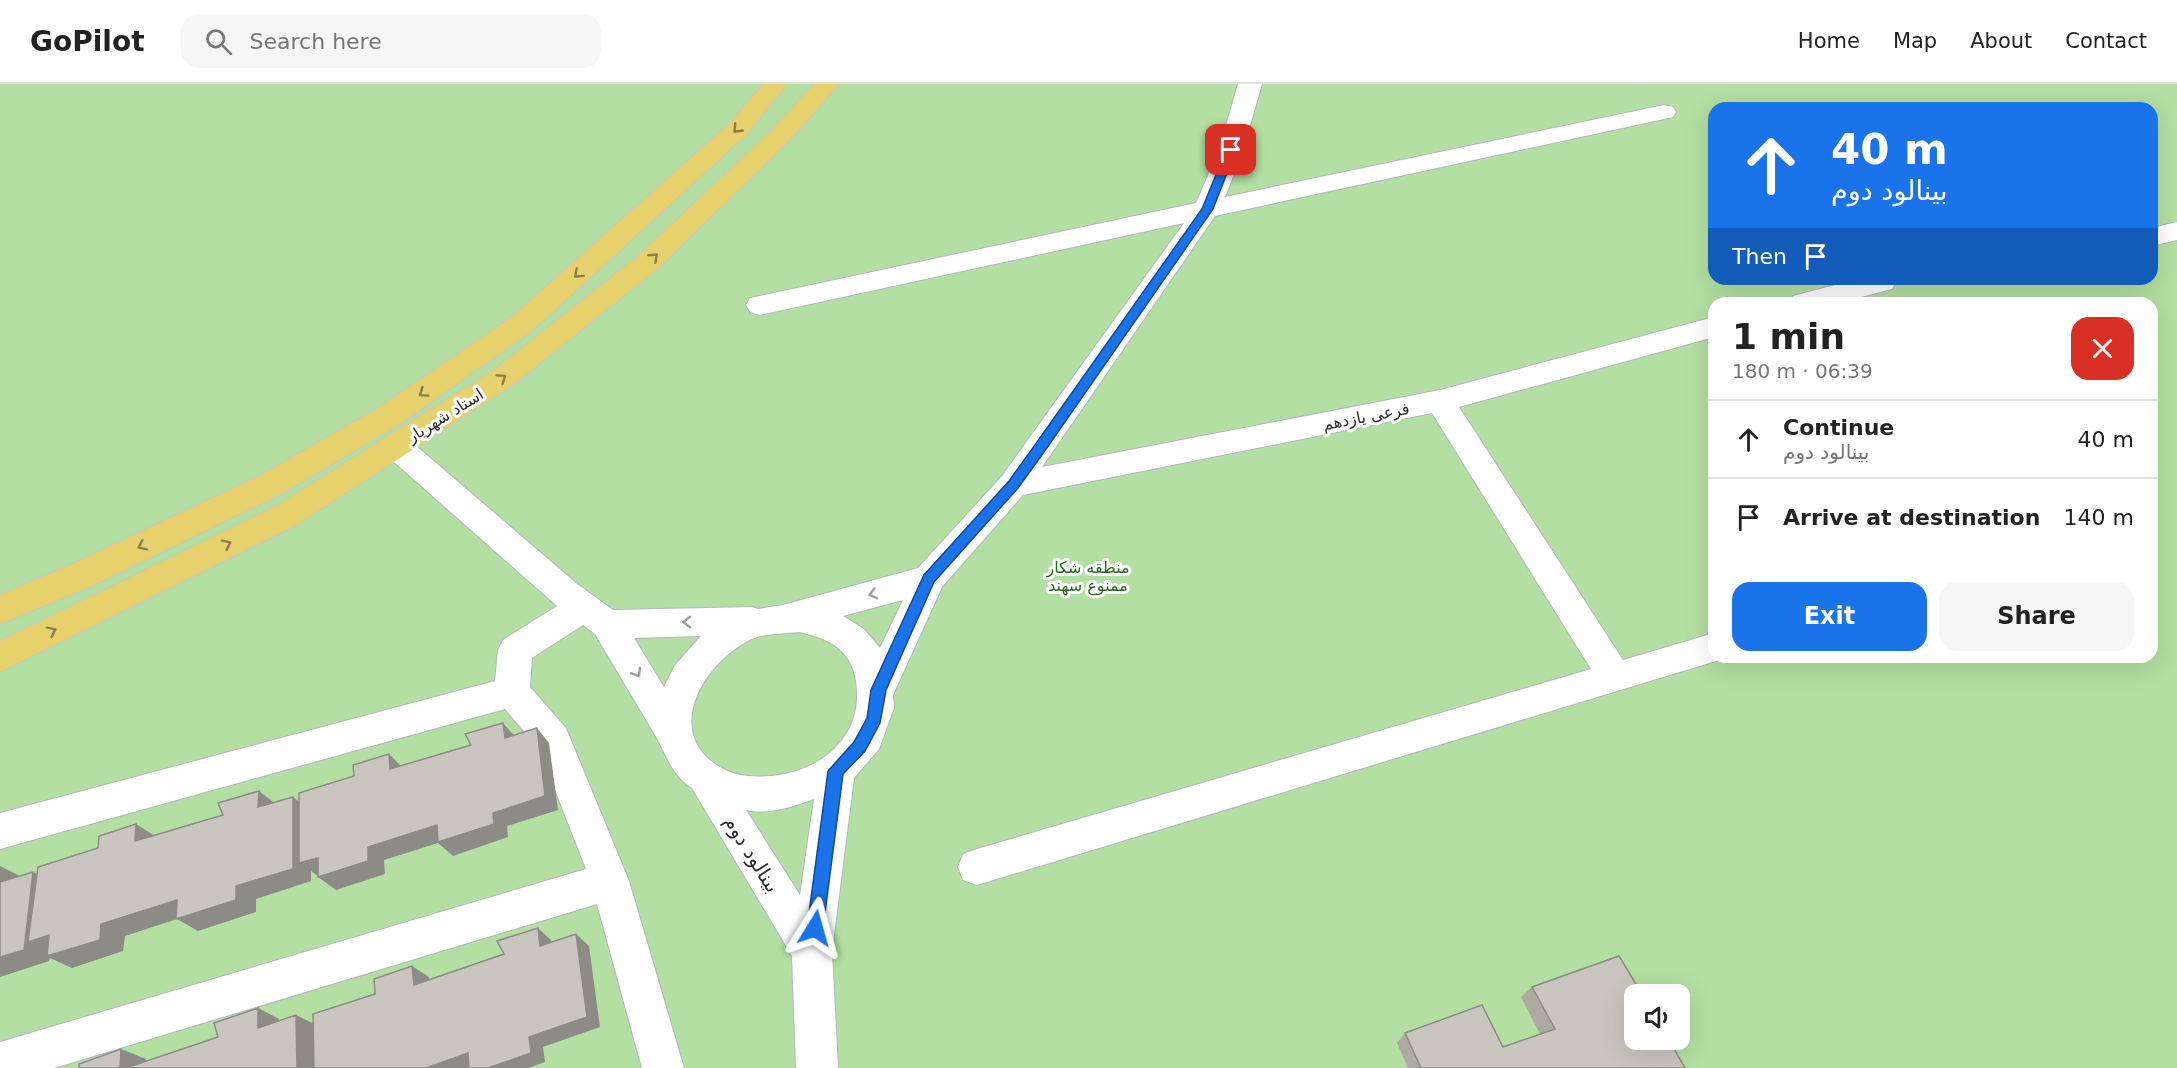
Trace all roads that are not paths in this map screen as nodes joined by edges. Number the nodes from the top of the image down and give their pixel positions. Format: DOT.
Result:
graph roads {
  1 [pos="775,84"];
  2 [pos="827,84"];
  3 [pos="1250,84"];
  4 [pos="1664,112"];
  5 [pos="1207,209"];
  6 [pos="2177,231"];
  7 [pos="2158,236"];
  8 [pos="1871,285"];
  9 [pos="1826,297"];
  10 [pos="760,305"];
  11 [pos="1708,329"];
  12 [pos="1440,401"];
  13 [pos="396,446"];
  14 [pos="1013,485"];
  15 [pos="929,579"];
  16 [pos="0,610"];
  17 [pos="595,615"];
  18 [pos="772,620"];
  19 [pos="1708,650"];
  20 [pos="0,657"];
  21 [pos="1615,678"];
  22 [pos="878,690"];
  23 [pos="512,692"];
  24 [pos="674,734"];
  25 [pos="836,771"];
  26 [pos="707,781"];
  27 [pos="0,831"];
  28 [pos="977,867"];
  29 [pos="609,881"];
  30 [pos="812,951"];
  31 [pos="0,1063"];
  32 [pos="663,1068"];
  33 [pos="817,1068"];
  1 -- 16 [label="main road, استاد شهریار, one-way"];
  13 -- 2 [label="main road, استاد شهریار, one-way"];
  3 -- 5 [label="street"];
  4 -- 5 [label="street"];
  5 -- 10 [label="street"];
  5 -- 14 [label="street"];
  6 -- 7 [label="street"];
  8 -- 9 [label="street"];
  11 -- 12 [label="street, فرعی یازدهم"];
  12 -- 14 [label="street, فرعی یازدهم"];
  12 -- 21 [label="street"];
  13 -- 17 [label="street"];
  20 -- 13 [label="main road, استاد شهریار, one-way"];
  14 -- 15 [label="street"];
  15 -- 18 [label="street, one-way"];
  15 -- 22 [label="street"];
  18 -- 17 [label="street, one-way"];
  17 -- 23 [label="street"];
  17 -- 24 [label="street, one-way"];
  18 -- 22 [label="street"];
  18 -- 24 [label="street"];
  19 -- 21 [label="street"];
  21 -- 28 [label="street"];
  22 -- 25 [label="street"];
  23 -- 27 [label="street"];
  23 -- 29 [label="street"];
  24 -- 26 [label="street"];
  25 -- 26 [label="street"];
  25 -- 30 [label="street"];
  26 -- 30 [label="street, بینالود دوم"];
  29 -- 31 [label="street"];
  29 -- 32 [label="street"];
  30 -- 33 [label="street, بینالود دوم"];
}
